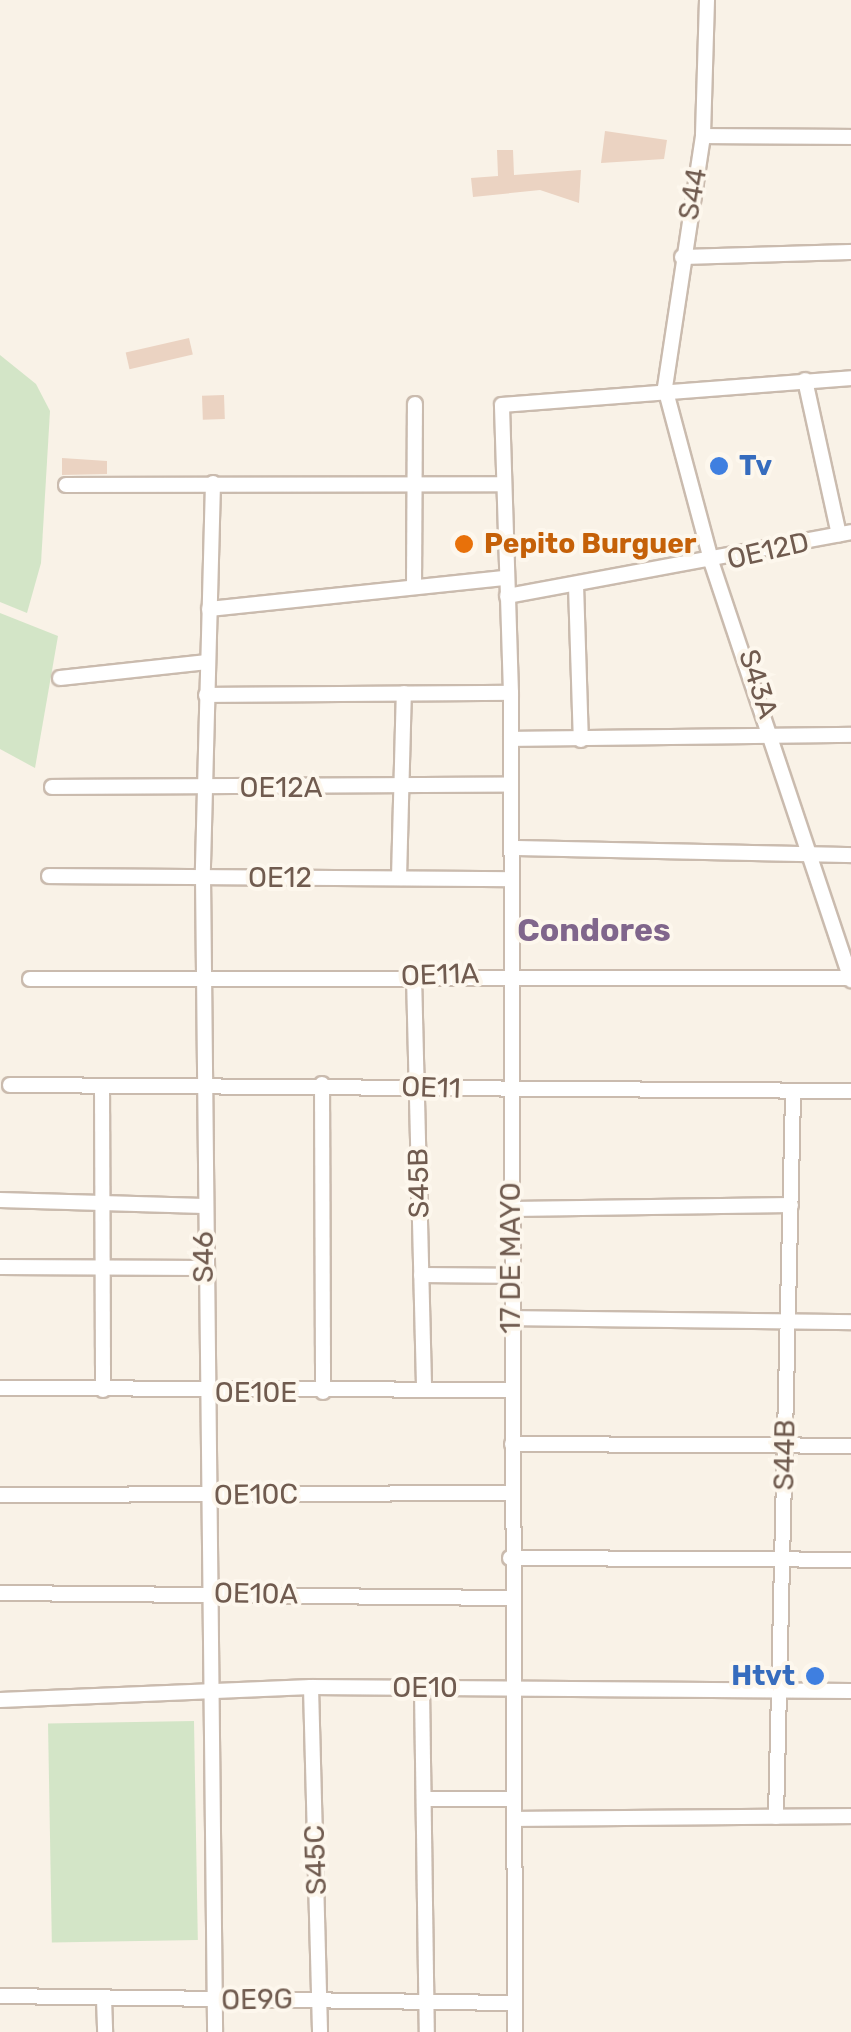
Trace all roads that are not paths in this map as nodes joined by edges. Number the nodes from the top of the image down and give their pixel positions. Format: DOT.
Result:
graph roads {
  1 [pos="707,0"];
  2 [pos="703,136"];
  3 [pos="851,137"];
  4 [pos="851,252"];
  5 [pos="682,257"];
  6 [pos="851,378"];
  7 [pos="805,380"];
  8 [pos="665,388"];
  9 [pos="414,404"];
  10 [pos="213,482"];
  11 [pos="504,484"];
  12 [pos="66,485"];
  13 [pos="416,487"];
  14 [pos="845,533"];
  15 [pos="712,564"];
  16 [pos="506,578"];
  17 [pos="576,586"];
  18 [pos="414,588"];
  19 [pos="507,596"];
  20 [pos="209,609"];
  21 [pos="207,662"];
  22 [pos="60,678"];
  23 [pos="511,693"];
  24 [pos="404,694"];
  25 [pos="206,695"];
  26 [pos="851,735"];
  27 [pos="776,738"];
  28 [pos="512,739"];
  29 [pos="581,740"];
  30 [pos="509,785"];
  31 [pos="52,787"];
  32 [pos="205,788"];
  33 [pos="399,788"];
  34 [pos="512,848"];
  35 [pos="806,855"];
  36 [pos="851,855"];
  37 [pos="49,876"];
  38 [pos="203,877"];
  39 [pos="400,878"];
  40 [pos="511,879"];
  41 [pos="512,972"];
  42 [pos="414,976"];
  43 [pos="30,978"];
  44 [pos="850,979"];
  45 [pos="204,980"];
  46 [pos="204,1083"];
  47 [pos="322,1084"];
  48 [pos="10,1085"];
  49 [pos="102,1086"];
  50 [pos="417,1087"];
  51 [pos="509,1090"];
  52 [pos="851,1091"];
  53 [pos="792,1092"];
  54 [pos="0,1200"];
  55 [pos="791,1205"];
  56 [pos="102,1206"];
  57 [pos="204,1206"];
  58 [pos="512,1209"];
  59 [pos="104,1266"];
  60 [pos="0,1267"];
  61 [pos="204,1268"];
  62 [pos="421,1275"];
  63 [pos="511,1276"];
  64 [pos="510,1318"];
  65 [pos="787,1321"];
  66 [pos="851,1322"];
  67 [pos="0,1388"];
  68 [pos="103,1390"];
  69 [pos="424,1390"];
  70 [pos="512,1390"];
  71 [pos="322,1392"];
  72 [pos="205,1393"];
  73 [pos="512,1444"];
  74 [pos="785,1445"];
  75 [pos="851,1446"];
  76 [pos="513,1493"];
  77 [pos="0,1494"];
  78 [pos="206,1496"];
  79 [pos="510,1558"];
  80 [pos="782,1558"];
  81 [pos="851,1560"];
  82 [pos="0,1593"];
  83 [pos="208,1593"];
  84 [pos="513,1598"];
  85 [pos="311,1687"];
  86 [pos="514,1688"];
  87 [pos="422,1689"];
  88 [pos="211,1690"];
  89 [pos="780,1691"];
  90 [pos="851,1691"];
  91 [pos="0,1700"];
  92 [pos="424,1799"];
  93 [pos="514,1800"];
  94 [pos="851,1816"];
  95 [pos="776,1817"];
  96 [pos="515,1819"];
  97 [pos="0,1996"];
  98 [pos="320,1998"];
  99 [pos="104,2000"];
  100 [pos="214,2000"];
  101 [pos="428,2000"];
  102 [pos="515,2003"];
  103 [pos="105,2032"];
  104 [pos="215,2032"];
  105 [pos="320,2032"];
  106 [pos="427,2032"];
  107 [pos="515,2032"];
  1 -- 2 [label="street, S44"];
  2 -- 3 [label="street"];
  2 -- 5 [label="street, S44"];
  4 -- 5 [label="street"];
  5 -- 8 [label="street, S44"];
  6 -- 7 [label="street"];
  7 -- 8 [label="street"];
  7 -- 14 [label="street"];
  8 -- 11 [label="street, 17 DE MAYO"];
  8 -- 15 [label="street, S43A"];
  9 -- 13 [label="street"];
  10 -- 12 [label="street"];
  10 -- 13 [label="street"];
  10 -- 20 [label="street, S46"];
  11 -- 13 [label="street"];
  11 -- 16 [label="street, 17 DE MAYO"];
  13 -- 18 [label="street"];
  14 -- 15 [label="street, OE12D"];
  15 -- 17 [label="street, OE12D"];
  15 -- 27 [label="street, S43A"];
  16 -- 18 [label="street"];
  16 -- 19 [label="street, 17 DE MAYO"];
  17 -- 19 [label="street, OE12D"];
  17 -- 29 [label="street"];
  18 -- 20 [label="street"];
  19 -- 23 [label="street, 17 DE MAYO"];
  20 -- 21 [label="street, S46"];
  21 -- 22 [label="street"];
  21 -- 25 [label="street, S46"];
  23 -- 24 [label="street"];
  23 -- 28 [label="street, 17 DE MAYO"];
  24 -- 25 [label="street"];
  24 -- 33 [label="street"];
  25 -- 32 [label="street, S46"];
  26 -- 27 [label="street"];
  27 -- 29 [label="street"];
  27 -- 35 [label="street, S43A"];
  28 -- 29 [label="street"];
  28 -- 30 [label="street, 17 DE MAYO"];
  30 -- 33 [label="street, OE12A"];
  30 -- 34 [label="street, 17 DE MAYO"];
  31 -- 32 [label="street, OE12A"];
  32 -- 33 [label="street, OE12A"];
  32 -- 38 [label="street, S46"];
  33 -- 39 [label="street"];
  34 -- 35 [label="street"];
  34 -- 40 [label="street, 17 DE MAYO"];
  35 -- 36 [label="street"];
  35 -- 44 [label="street, S43A"];
  37 -- 38 [label="street, OE12"];
  38 -- 39 [label="street, OE12"];
  38 -- 45 [label="street, S46"];
  39 -- 40 [label="street, OE12"];
  40 -- 41 [label="street, 17 DE MAYO"];
  41 -- 42 [label="street, OE11A"];
  41 -- 44 [label="street, OE11A"];
  41 -- 51 [label="street, 17 DE MAYO"];
  42 -- 45 [label="street, OE11A"];
  42 -- 50 [label="street, S45B"];
  43 -- 45 [label="street, OE11A"];
  45 -- 46 [label="street, S46"];
  46 -- 47 [label="street, OE11"];
  46 -- 49 [label="street, OE11"];
  46 -- 57 [label="street, S46"];
  47 -- 50 [label="street, OE11"];
  47 -- 71 [label="street"];
  48 -- 49 [label="street, OE11"];
  49 -- 56 [label="street"];
  50 -- 51 [label="street, OE11"];
  50 -- 62 [label="street, S45B"];
  51 -- 53 [label="street, OE11"];
  51 -- 58 [label="street, 17 DE MAYO"];
  52 -- 53 [label="street, OE11"];
  53 -- 55 [label="street, S44B"];
  54 -- 56 [label="street"];
  55 -- 58 [label="street"];
  55 -- 65 [label="street, S44B"];
  56 -- 57 [label="street"];
  56 -- 59 [label="street"];
  57 -- 61 [label="street, S46"];
  58 -- 63 [label="street, 17 DE MAYO"];
  59 -- 60 [label="street"];
  59 -- 61 [label="street"];
  59 -- 68 [label="street"];
  61 -- 72 [label="street, S46"];
  62 -- 63 [label="street"];
  62 -- 69 [label="street, S45B"];
  63 -- 64 [label="street, 17 DE MAYO"];
  64 -- 65 [label="street"];
  64 -- 70 [label="street, 17 DE MAYO"];
  65 -- 66 [label="street"];
  65 -- 74 [label="street, S44B"];
  67 -- 68 [label="street, OE10E"];
  68 -- 72 [label="street, OE10E"];
  69 -- 70 [label="street, OE10E"];
  69 -- 71 [label="street, OE10E"];
  70 -- 73 [label="street, 17 DE MAYO"];
  71 -- 72 [label="street, OE10E"];
  72 -- 78 [label="street, S46"];
  73 -- 74 [label="street"];
  73 -- 76 [label="street, 17 DE MAYO"];
  74 -- 75 [label="street"];
  74 -- 80 [label="street, S44B"];
  76 -- 78 [label="street, OE10C"];
  76 -- 79 [label="street, 17 DE MAYO"];
  77 -- 78 [label="street, OE10C"];
  78 -- 83 [label="street, S46"];
  79 -- 80 [label="street"];
  79 -- 84 [label="street, 17 DE MAYO"];
  80 -- 81 [label="street"];
  80 -- 89 [label="street, S44B"];
  82 -- 83 [label="street, OE10A"];
  83 -- 84 [label="street, OE10A"];
  83 -- 88 [label="street, S46"];
  84 -- 86 [label="street, 17 DE MAYO"];
  85 -- 87 [label="street, OE10"];
  85 -- 88 [label="street, OE10"];
  85 -- 98 [label="street, S45C"];
  86 -- 87 [label="street, OE10"];
  86 -- 89 [label="street, OE10"];
  86 -- 93 [label="street, 17 DE MAYO"];
  87 -- 92 [label="street"];
  88 -- 91 [label="street, OE10"];
  88 -- 100 [label="street, S46"];
  89 -- 90 [label="street, OE10"];
  89 -- 95 [label="street, S44B"];
  92 -- 93 [label="street"];
  92 -- 101 [label="street"];
  93 -- 96 [label="street, 17 DE MAYO"];
  94 -- 95 [label="street"];
  95 -- 96 [label="street"];
  96 -- 102 [label="street, 17 DE MAYO"];
  97 -- 99 [label="street, OE9G"];
  98 -- 100 [label="street, OE9G"];
  98 -- 101 [label="street, OE9G"];
  98 -- 105 [label="street, S45C"];
  99 -- 100 [label="street, OE9G"];
  99 -- 103 [label="street"];
  100 -- 104 [label="street, S46"];
  101 -- 102 [label="street, OE9G"];
  101 -- 106 [label="street"];
  102 -- 107 [label="street, 17 DE MAYO"];
}
